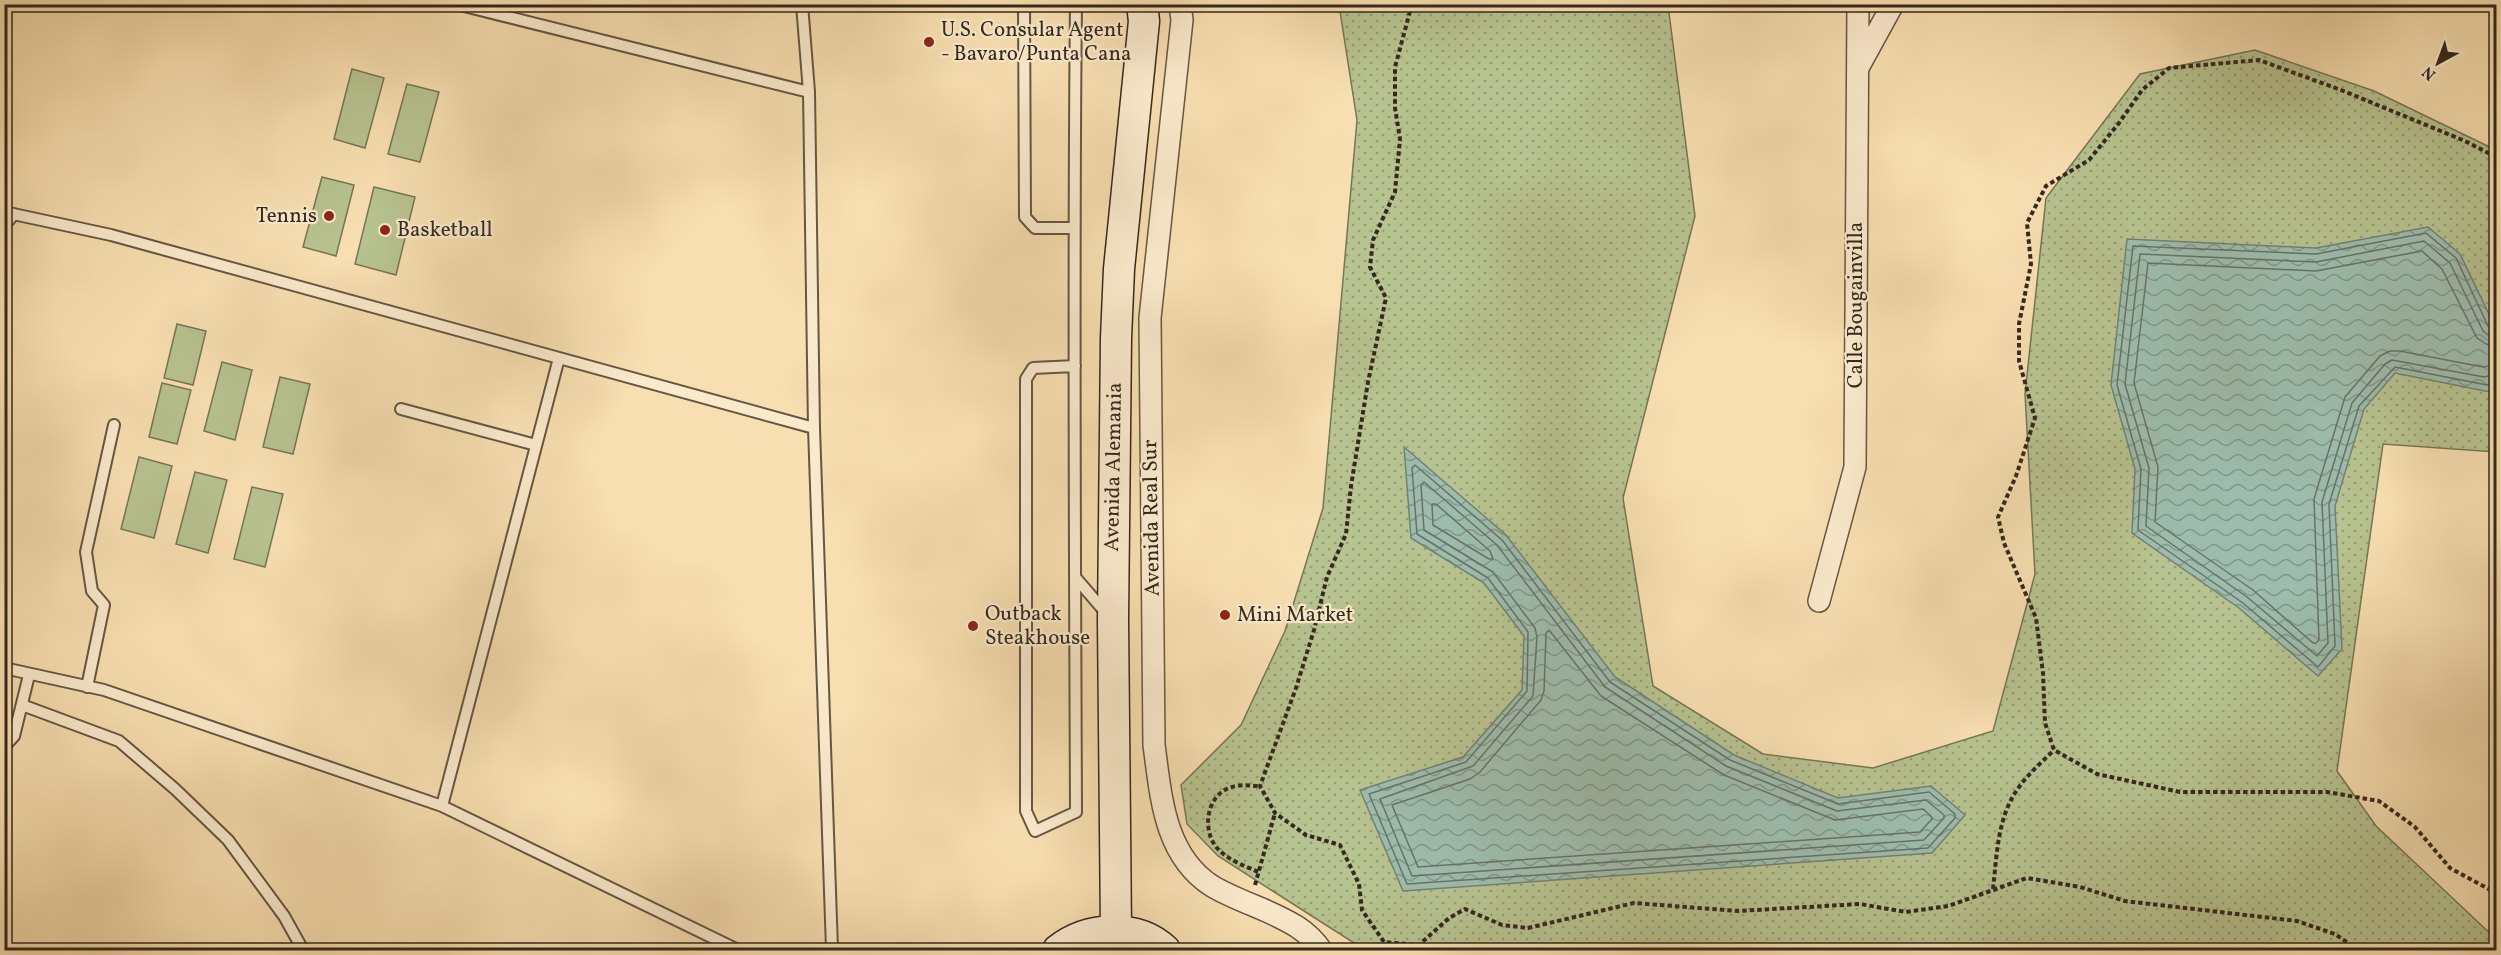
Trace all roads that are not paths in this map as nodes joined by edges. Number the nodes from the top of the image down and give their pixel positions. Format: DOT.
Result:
graph roads {
  1 [pos="456,4"];
  2 [pos="802,4"];
  3 [pos="1024,4"];
  4 [pos="1076,4"];
  5 [pos="1142,4"];
  6 [pos="1180,4"];
  7 [pos="1858,4"];
  8 [pos="1893,4"];
  9 [pos="1858,69"];
  10 [pos="809,92"];
  11 [pos="9,213"];
  12 [pos="4,226"];
  13 [pos="1074,228"];
  14 [pos="559,358"];
  15 [pos="1075,366"];
  16 [pos="401,409"];
  17 [pos="114,425"];
  18 [pos="814,428"];
  19 [pos="536,445"];
  20 [pos="1075,577"];
  21 [pos="1819,601"];
  22 [pos="1113,620"];
  23 [pos="4,668"];
  24 [pos="29,675"];
  25 [pos="87,687"];
  26 [pos="22,705"];
  27 [pos="4,747"];
  28 [pos="442,806"];
  29 [pos="1116,931"];
  30 [pos="834,950"];
  31 [pos="303,951"];
  32 [pos="738,951"];
  33 [pos="809,951"];
  34 [pos="1058,951"];
  35 [pos="1165,951"];
  36 [pos="1321,951"];
  1 -- 10 [label="lane"];
  2 -- 10 [label="lane"];
  3 -- 13 [label="lane"];
  4 -- 13 [label="lane"];
  5 -- 22 [label="street, Avenida Alemania"];
  6 -- 36 [label="street, Avenida Real Sur"];
  7 -- 9 [label="street, Calle Bougainvilla"];
  8 -- 9 [label="street"];
  9 -- 21 [label="street, Calle Bougainvilla"];
  10 -- 18 [label="lane"];
  11 -- 12 [label="lane"];
  11 -- 14 [label="lane"];
  13 -- 15 [label="lane"];
  14 -- 18 [label="lane"];
  14 -- 19 [label="lane"];
  15 -- 20 [label="lane"];
  15 -- 20 [label="lane"];
  16 -- 19 [label="lane"];
  17 -- 25 [label="lane"];
  18 -- 30 [label="lane"];
  19 -- 28 [label="lane"];
  20 -- 22 [label="lane"];
  22 -- 29 [label="street, Avenida Alemania"];
  23 -- 24 [label="lane"];
  24 -- 25 [label="lane"];
  24 -- 26 [label="lane"];
  25 -- 28 [label="lane"];
  26 -- 27 [label="lane"];
  26 -- 31 [label="lane"];
  28 -- 32 [label="lane"];
  29 -- 34 [label="street"];
  29 -- 35 [label="street"];
  30 -- 33 [label="lane"];
}
